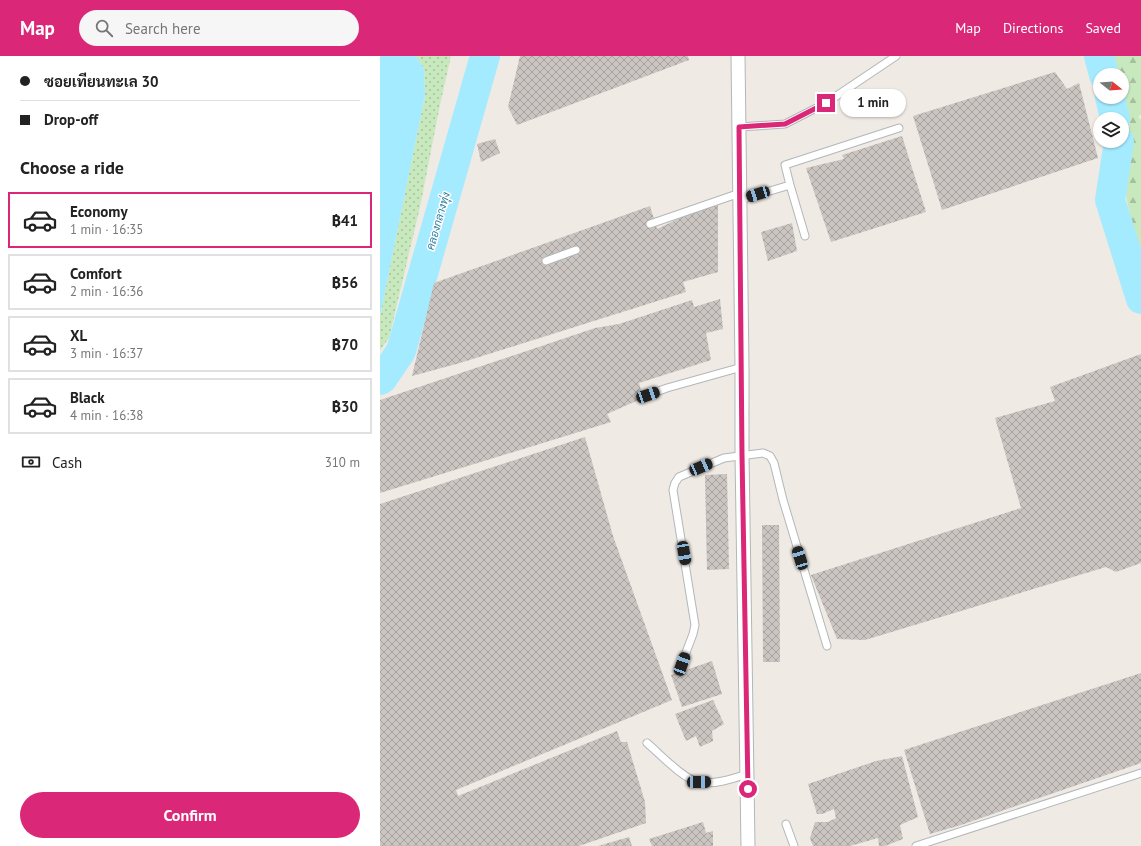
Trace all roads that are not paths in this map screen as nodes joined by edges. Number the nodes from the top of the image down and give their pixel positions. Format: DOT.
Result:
graph roads {
  1 [pos="738,56"];
  2 [pos="896,56"];
  3 [pos="739,127"];
  4 [pos="899,128"];
  5 [pos="790,185"];
  6 [pos="740,197"];
  7 [pos="650,224"];
  8 [pos="805,236"];
  9 [pos="576,250"];
  10 [pos="546,261"];
  11 [pos="742,367"];
  12 [pos="648,395"];
  13 [pos="742,455"];
  14 [pos="827,646"];
  15 [pos="682,664"];
  16 [pos="647,743"];
  17 [pos="1141,773"];
  18 [pos="747,774"];
  19 [pos="786,824"];
  20 [pos="748,846"];
  21 [pos="794,846"];
  22 [pos="916,846"];
  1 -- 3 [label="street"];
  2 -- 3 [label="lane"];
  3 -- 6 [label="street"];
  4 -- 5 [label="lane"];
  5 -- 6 [label="lane"];
  5 -- 8 [label="lane"];
  6 -- 7 [label="lane"];
  6 -- 11 [label="street"];
  9 -- 10 [label="lane"];
  11 -- 12 [label="lane"];
  11 -- 13 [label="street"];
  13 -- 14 [label="lane"];
  13 -- 15 [label="lane"];
  13 -- 18 [label="street"];
  16 -- 18 [label="lane"];
  17 -- 22 [label="lane"];
  18 -- 20 [label="street"];
  19 -- 21 [label="lane"];
}
